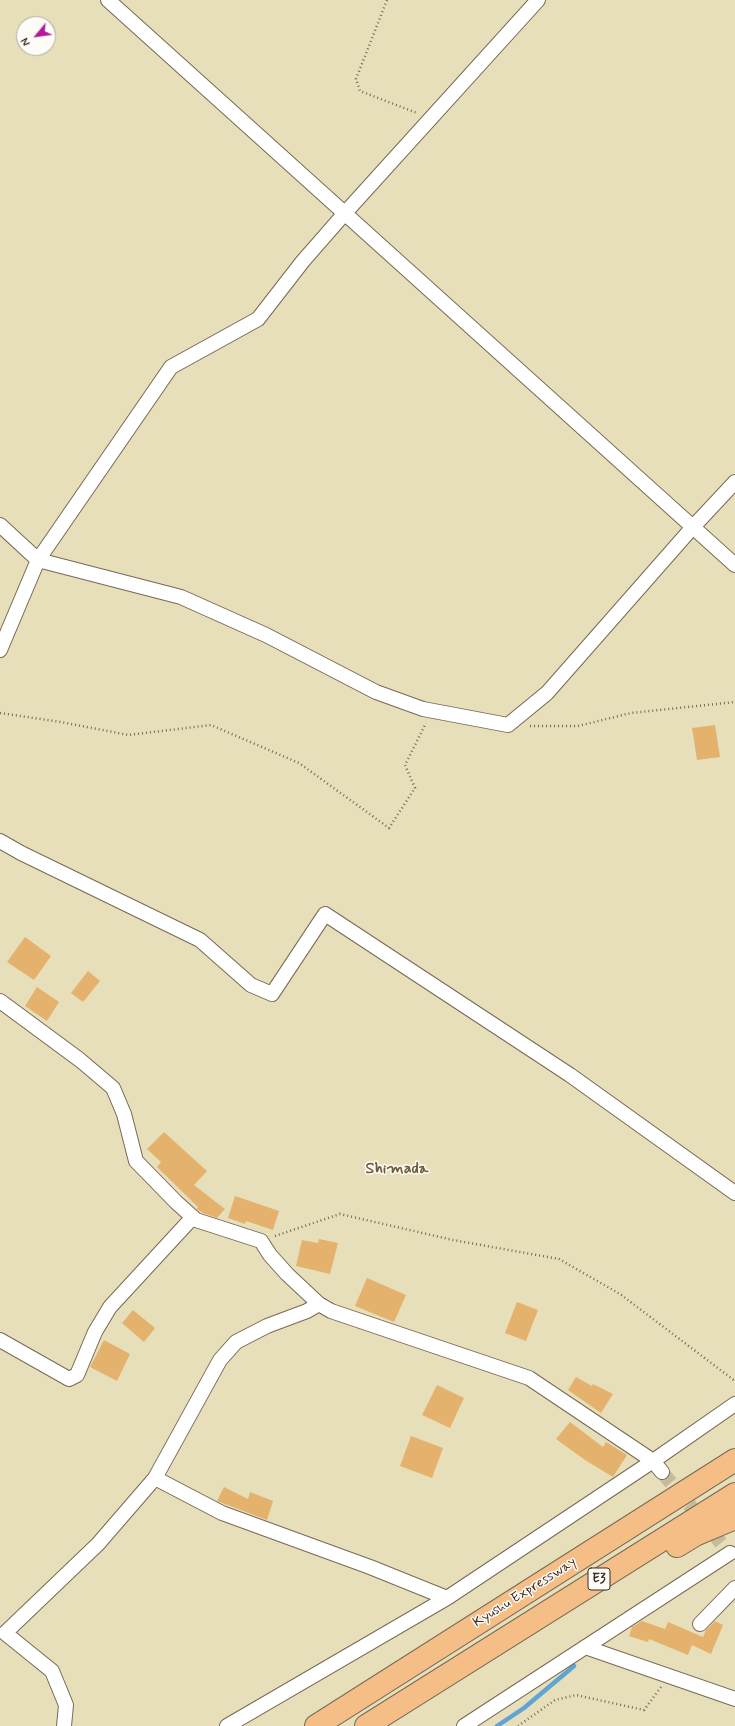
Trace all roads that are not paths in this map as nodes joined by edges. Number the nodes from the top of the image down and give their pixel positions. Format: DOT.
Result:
graph roads {
  1 [pos="108,0"];
  2 [pos="538,0"];
  3 [pos="345,213"];
  4 [pos="735,482"];
  5 [pos="0,525"];
  6 [pos="692,528"];
  7 [pos="38,560"];
  8 [pos="735,565"];
  9 [pos="0,650"];
  10 [pos="0,840"];
  11 [pos="0,1001"];
  12 [pos="735,1193"];
  13 [pos="193,1217"];
  14 [pos="319,1304"];
  15 [pos="0,1340"];
  16 [pos="735,1404"];
  17 [pos="735,1444"];
  18 [pos="735,1460"];
  19 [pos="652,1461"];
  20 [pos="662,1472"];
  21 [pos="155,1478"];
  22 [pos="735,1494"];
  23 [pos="735,1518"];
  24 [pos="728,1551"];
  25 [pos="582,1557"];
  26 [pos="735,1588"];
  27 [pos="447,1598"];
  28 [pos="700,1624"];
  29 [pos="585,1647"];
  30 [pos="463,1665"];
  31 [pos="735,1699"];
  32 [pos="64,1726"];
  33 [pos="227,1726"];
  34 [pos="316,1726"];
  35 [pos="366,1726"];
  36 [pos="464,1726"];
  1 -- 3 [label="street"];
  2 -- 3 [label="street"];
  3 -- 6 [label="street"];
  3 -- 7 [label="street"];
  4 -- 6 [label="street"];
  5 -- 7 [label="street"];
  6 -- 7 [label="street"];
  6 -- 8 [label="street"];
  7 -- 9 [label="street"];
  10 -- 12 [label="street"];
  11 -- 13 [label="street"];
  13 -- 14 [label="street"];
  13 -- 15 [label="street"];
  14 -- 19 [label="street"];
  14 -- 21 [label="street"];
  16 -- 19 [label="street"];
  17 -- 25 [label="highway"];
  18 -- 25 [label="highway, Kyushu Expressway / E3"];
  19 -- 20 [label="street"];
  19 -- 27 [label="street"];
  21 -- 27 [label="street"];
  21 -- 32 [label="street"];
  22 -- 30 [label="highway, Kyushu Expressway / E3"];
  23 -- 30 [label="highway"];
  24 -- 29 [label="street"];
  25 -- 34 [label="highway, Kyushu Expressway / E3"];
  26 -- 28 [label="street"];
  27 -- 33 [label="street"];
  29 -- 31 [label="street"];
  29 -- 36 [label="street"];
  30 -- 35 [label="highway, Kyushu Expressway / E3"];
}
